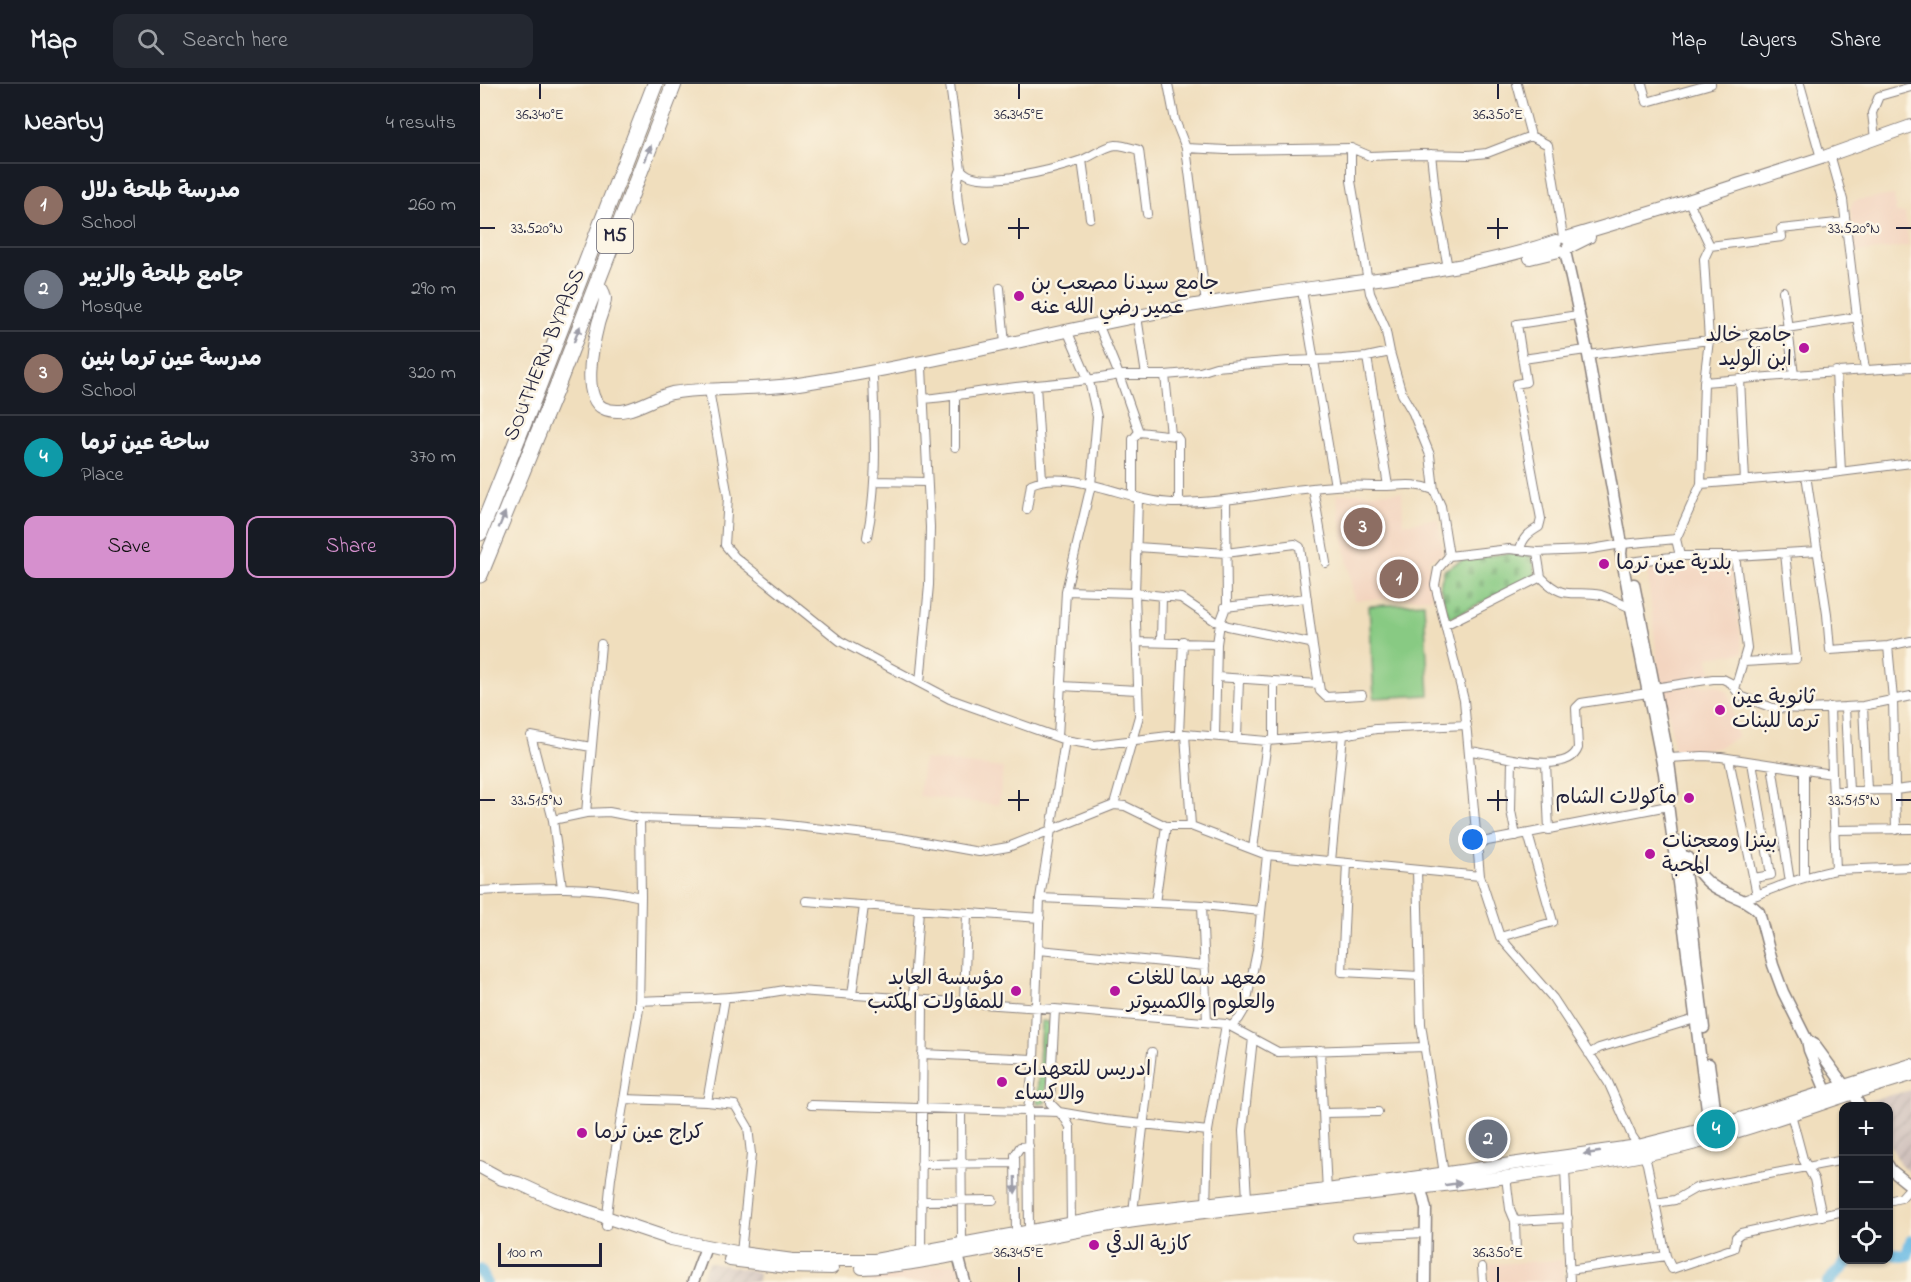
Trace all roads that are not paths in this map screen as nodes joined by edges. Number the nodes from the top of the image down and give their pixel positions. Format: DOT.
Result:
graph roads {
  1 [pos="655,84"];
  2 [pos="674,84"];
  3 [pos="950,84"];
  4 [pos="1168,84"];
  5 [pos="1517,84"];
  6 [pos="1642,84"];
  7 [pos="1711,84"];
  8 [pos="1800,84"];
  9 [pos="1911,87"];
  10 [pos="1911,126"];
  11 [pos="1531,136"];
  12 [pos="1875,139"];
  13 [pos="1186,148"];
  14 [pos="1351,148"];
  15 [pos="1431,154"];
  16 [pos="1826,156"];
  17 [pos="1082,160"];
  18 [pos="961,169"];
  19 [pos="1691,206"];
  20 [pos="1147,214"];
  21 [pos="1090,218"];
  22 [pos="1845,222"];
  23 [pos="965,240"];
  24 [pos="1563,244"];
  25 [pos="1710,246"];
  26 [pos="1519,257"];
  27 [pos="1448,268"];
  28 [pos="597,284"];
  29 [pos="1368,284"];
  30 [pos="1000,288"];
  31 [pos="1784,291"];
  32 [pos="1302,293"];
  33 [pos="1206,304"];
  34 [pos="1578,315"];
  35 [pos="1857,317"];
  36 [pos="1138,323"];
  37 [pos="1788,328"];
  38 [pos="1101,331"];
  39 [pos="1070,337"];
  40 [pos="1709,340"];
  41 [pos="1005,344"];
  42 [pos="1390,352"];
  43 [pos="1587,352"];
  44 [pos="1367,357"];
  45 [pos="1523,359"];
  46 [pos="1314,360"];
  47 [pos="1911,367"];
  48 [pos="922,368"];
  49 [pos="1865,369"];
  50 [pos="1836,371"];
  51 [pos="1119,375"];
  52 [pos="1146,375"];
  53 [pos="1166,375"];
  54 [pos="1794,375"];
  55 [pos="873,378"];
  56 [pos="1740,379"];
  57 [pos="1089,381"];
  58 [pos="1704,382"];
  59 [pos="1036,385"];
  60 [pos="710,393"];
  61 [pos="955,396"];
  62 [pos="924,399"];
  63 [pos="1139,432"];
  64 [pos="1171,435"];
  65 [pos="955,447"];
  66 [pos="1911,463"];
  67 [pos="1841,472"];
  68 [pos="1806,475"];
  69 [pos="1042,479"];
  70 [pos="874,481"];
  71 [pos="1745,481"];
  72 [pos="927,482"];
  73 [pos="1701,484"];
  74 [pos="1091,485"];
  75 [pos="1335,486"];
  76 [pos="1388,486"];
  77 [pos="1313,488"];
  78 [pos="1434,490"];
  79 [pos="1135,498"];
  80 [pos="1226,500"];
  81 [pos="1179,503"];
  82 [pos="1027,509"];
  83 [pos="480,533"];
  84 [pos="867,537"];
  85 [pos="1676,539"];
  86 [pos="1622,544"];
  87 [pos="1137,547"];
  88 [pos="1521,550"];
  89 [pos="1818,551"];
  90 [pos="1537,552"];
  91 [pos="1226,553"];
  92 [pos="1785,553"];
  93 [pos="1449,556"];
  94 [pos="1680,556"];
  95 [pos="1735,556"];
  96 [pos="1629,562"];
  97 [pos="1326,563"];
  98 [pos="480,575"];
  99 [pos="1541,577"];
  100 [pos="1066,591"];
  101 [pos="1135,593"];
  102 [pos="1162,596"];
  103 [pos="1306,598"];
  104 [pos="1225,607"];
  105 [pos="1631,608"];
  106 [pos="1220,623"];
  107 [pos="1445,625"];
  108 [pos="1911,641"];
  109 [pos="1136,642"];
  110 [pos="1161,642"];
  111 [pos="1183,642"];
  112 [pos="601,644"];
  113 [pos="1217,644"];
  114 [pos="1888,646"];
  115 [pos="1313,647"];
  116 [pos="1744,662"];
  117 [pos="1216,677"];
  118 [pos="1239,679"];
  119 [pos="1274,681"];
  120 [pos="920,683"];
  121 [pos="1318,684"];
  122 [pos="1061,686"];
  123 [pos="1735,689"];
  124 [pos="1138,690"];
  125 [pos="1651,691"];
  126 [pos="1362,695"];
  127 [pos="1911,696"];
  128 [pos="1893,699"];
  129 [pos="1863,706"];
  130 [pos="1830,707"];
  131 [pos="1845,707"];
  132 [pos="1467,725"];
  133 [pos="1182,734"];
  134 [pos="1343,735"];
  135 [pos="1215,736"];
  136 [pos="1237,738"];
  137 [pos="1062,739"];
  138 [pos="1133,739"];
  139 [pos="1270,740"];
  140 [pos="591,747"];
  141 [pos="1469,750"];
  142 [pos="1669,758"];
  143 [pos="1512,759"];
  144 [pos="1729,759"];
  145 [pos="1546,762"];
  146 [pos="1752,762"];
  147 [pos="1772,765"];
  148 [pos="1804,770"];
  149 [pos="1832,774"];
  150 [pos="1911,788"];
  151 [pos="1866,790"];
  152 [pos="1895,790"];
  153 [pos="1833,791"];
  154 [pos="1850,791"];
  155 [pos="1114,805"];
  156 [pos="1668,806"];
  157 [pos="586,813"];
  158 [pos="640,818"];
  159 [pos="553,820"];
  160 [pos="1166,826"];
  161 [pos="1191,826"];
  162 [pos="1911,829"];
  163 [pos="1051,830"];
  164 [pos="1550,830"];
  165 [pos="1834,830"];
  166 [pos="1896,830"];
  167 [pos="1528,834"];
  168 [pos="1515,836"];
  169 [pos="1477,843"];
  170 [pos="1253,849"];
  171 [pos="1267,855"];
  172 [pos="1678,856"];
  173 [pos="1331,861"];
  174 [pos="1347,863"];
  175 [pos="1911,867"];
  176 [pos="1417,870"];
  177 [pos="1836,870"];
  178 [pos="1480,876"];
  179 [pos="1754,878"];
  180 [pos="1804,878"];
  181 [pos="1682,881"];
  182 [pos="1790,882"];
  183 [pos="562,887"];
  184 [pos="480,891"];
  185 [pos="1757,895"];
  186 [pos="641,897"];
  187 [pos="1040,898"];
  188 [pos="1744,900"];
  189 [pos="806,901"];
  190 [pos="1155,903"];
  191 [pos="1202,905"];
  192 [pos="864,906"];
  193 [pos="919,909"];
  194 [pos="1261,911"];
  195 [pos="967,913"];
  196 [pos="1040,918"];
  197 [pos="1500,937"];
  198 [pos="1039,950"];
  199 [pos="1205,966"];
  200 [pos="1420,976"];
  201 [pos="852,995"];
  202 [pos="725,998"];
  203 [pos="913,999"];
  204 [pos="923,1000"];
  205 [pos="639,1001"];
  206 [pos="964,1003"];
  207 [pos="1037,1008"];
  208 [pos="1055,1009"];
  209 [pos="1695,1019"];
  210 [pos="1207,1022"];
  211 [pos="1228,1025"];
  212 [pos="1253,1038"];
  213 [pos="1808,1040"];
  214 [pos="1425,1047"];
  215 [pos="1320,1050"];
  216 [pos="1152,1052"];
  217 [pos="922,1054"];
  218 [pos="1589,1054"];
  219 [pos="1034,1059"];
  220 [pos="1911,1065"];
  221 [pos="1911,1075"];
  222 [pos="1849,1089"];
  223 [pos="1826,1091"];
  224 [pos="624,1099"];
  225 [pos="707,1102"];
  226 [pos="1857,1102"];
  227 [pos="811,1106"];
  228 [pos="921,1108"];
  229 [pos="961,1109"];
  230 [pos="1028,1110"];
  231 [pos="1059,1112"];
  232 [pos="1378,1112"];
  233 [pos="1324,1113"];
  234 [pos="1791,1114"];
  235 [pos="1143,1124"];
  236 [pos="1723,1130"];
  237 [pos="1208,1131"];
  238 [pos="1709,1134"];
  239 [pos="1029,1146"];
  240 [pos="1641,1150"];
  241 [pos="1839,1161"];
  242 [pos="961,1163"];
  243 [pos="1015,1163"];
  244 [pos="921,1164"];
  245 [pos="480,1167"];
  246 [pos="1807,1167"];
  247 [pos="1565,1168"];
  248 [pos="1893,1172"];
  249 [pos="1444,1174"];
  250 [pos="1506,1177"];
  251 [pos="1420,1183"];
  252 [pos="1911,1186"];
  253 [pos="1328,1195"];
  254 [pos="1248,1198"];
  255 [pos="961,1200"];
  256 [pos="993,1200"];
  257 [pos="1893,1200"];
  258 [pos="921,1201"];
  259 [pos="1654,1203"];
  260 [pos="1206,1207"];
  261 [pos="1133,1212"];
  262 [pos="1839,1212"];
  263 [pos="1822,1216"];
  264 [pos="1568,1218"];
  265 [pos="1515,1221"];
  266 [pos="607,1222"];
  267 [pos="1071,1227"];
  268 [pos="1016,1233"];
  269 [pos="1426,1233"];
  270 [pos="1028,1236"];
  271 [pos="1357,1236"];
  272 [pos="960,1249"];
  273 [pos="704,1251"];
  274 [pos="921,1252"];
  275 [pos="741,1253"];
  276 [pos="1516,1253"];
  277 [pos="1666,1256"];
  278 [pos="1482,1267"];
  279 [pos="1569,1270"];
  280 [pos="693,1282"];
  281 [pos="964,1282"];
  282 [pos="1425,1282"];
  283 [pos="1483,1282"];
  284 [pos="1570,1282"];
  1 -- 83 [label="highway, SOUTHERN BYPASS / M5"];
  28 -- 2 [label="highway, SOUTHERN BYPASS / M5, one-way"];
  3 -- 18 [label="street"];
  4 -- 13 [label="street"];
  5 -- 11 [label="street"];
  6 -- 7 [label="street"];
  8 -- 16 [label="street"];
  9 -- 12 [label="street"];
  10 -- 12 [label="main road"];
  11 -- 15 [label="street"];
  11 -- 24 [label="street"];
  12 -- 16 [label="main road"];
  13 -- 14 [label="street"];
  13 -- 33 [label="street"];
  14 -- 15 [label="street"];
  14 -- 29 [label="street"];
  15 -- 27 [label="street"];
  16 -- 19 [label="main road"];
  16 -- 22 [label="street"];
  16 -- 24 [label="main road"];
  17 -- 18 [label="street"];
  17 -- 20 [label="street"];
  17 -- 21 [label="street"];
  18 -- 23 [label="street"];
  19 -- 24 [label="main road"];
  19 -- 25 [label="street"];
  22 -- 25 [label="street"];
  22 -- 35 [label="street"];
  24 -- 26 [label="main road"];
  24 -- 34 [label="street"];
  25 -- 40 [label="street"];
  26 -- 27 [label="main road"];
  26 -- 29 [label="main road"];
  27 -- 29 [label="main road"];
  28 -- 60 [label="main road"];
  98 -- 28 [label="highway, SOUTHERN BYPASS / M5, one-way"];
  29 -- 32 [label="main road"];
  29 -- 42 [label="street"];
  30 -- 41 [label="street"];
  31 -- 37 [label="street"];
  32 -- 33 [label="main road"];
  32 -- 36 [label="main road"];
  32 -- 46 [label="street"];
  33 -- 41 [label="main road"];
  34 -- 43 [label="street"];
  34 -- 45 [label="street"];
  35 -- 37 [label="street"];
  35 -- 49 [label="street"];
  36 -- 38 [label="main road"];
  36 -- 52 [label="street"];
  37 -- 40 [label="street"];
  37 -- 54 [label="street"];
  38 -- 39 [label="main road"];
  38 -- 51 [label="street"];
  39 -- 48 [label="main road"];
  39 -- 57 [label="street"];
  40 -- 43 [label="street"];
  40 -- 58 [label="street"];
  41 -- 60 [label="main road"];
  42 -- 44 [label="street"];
  42 -- 78 [label="street"];
  43 -- 45 [label="street"];
  43 -- 86 [label="street"];
  44 -- 46 [label="street"];
  44 -- 76 [label="street"];
  45 -- 88 [label="street"];
  46 -- 53 [label="street"];
  46 -- 75 [label="street"];
  47 -- 49 [label="street"];
  48 -- 55 [label="main road"];
  48 -- 62 [label="street"];
  49 -- 50 [label="street"];
  50 -- 54 [label="street"];
  50 -- 67 [label="street"];
  51 -- 52 [label="street"];
  51 -- 57 [label="street"];
  51 -- 63 [label="street"];
  52 -- 53 [label="street"];
  53 -- 64 [label="street"];
  54 -- 56 [label="street"];
  55 -- 60 [label="main road"];
  55 -- 70 [label="street"];
  56 -- 58 [label="street"];
  56 -- 71 [label="street"];
  57 -- 59 [label="street"];
  57 -- 74 [label="street"];
  58 -- 73 [label="street"];
  59 -- 61 [label="street"];
  59 -- 69 [label="street"];
  60 -- 120 [label="street"];
  61 -- 62 [label="street"];
  61 -- 65 [label="street"];
  62 -- 72 [label="street"];
  63 -- 64 [label="street"];
  63 -- 79 [label="street"];
  64 -- 81 [label="street"];
  66 -- 67 [label="street"];
  67 -- 68 [label="street"];
  68 -- 71 [label="street"];
  68 -- 89 [label="street"];
  69 -- 74 [label="street"];
  69 -- 82 [label="street"];
  70 -- 72 [label="street"];
  70 -- 84 [label="street"];
  71 -- 73 [label="street"];
  72 -- 120 [label="street"];
  73 -- 85 [label="street"];
  74 -- 79 [label="street"];
  74 -- 100 [label="street"];
  75 -- 76 [label="street"];
  75 -- 77 [label="street"];
  76 -- 78 [label="street"];
  77 -- 80 [label="street"];
  77 -- 97 [label="street"];
  78 -- 93 [label="street"];
  79 -- 81 [label="street"];
  79 -- 87 [label="street"];
  80 -- 81 [label="street"];
  80 -- 91 [label="street"];
  85 -- 86 [label="street"];
  85 -- 94 [label="street"];
  86 -- 90 [label="street"];
  86 -- 96 [label="street"];
  86 -- 105 [label="street"];
  87 -- 91 [label="street"];
  87 -- 101 [label="street"];
  88 -- 90 [label="street"];
  88 -- 93 [label="street"];
  89 -- 92 [label="street"];
  89 -- 114 [label="street"];
  90 -- 99 [label="street"];
  91 -- 103 [label="street"];
  91 -- 104 [label="street"];
  92 -- 95 [label="street"];
  92 -- 116 [label="street"];
  93 -- 107 [label="street"];
  94 -- 95 [label="street"];
  94 -- 96 [label="street"];
  95 -- 116 [label="street"];
  96 -- 125 [label="street"];
  99 -- 105 [label="street"];
  99 -- 107 [label="street"];
  100 -- 101 [label="street"];
  100 -- 122 [label="street"];
  101 -- 102 [label="street"];
  101 -- 109 [label="street"];
  102 -- 106 [label="street"];
  102 -- 110 [label="street"];
  103 -- 104 [label="street"];
  103 -- 115 [label="street"];
  104 -- 106 [label="street"];
  105 -- 125 [label="street"];
  106 -- 113 [label="street"];
  106 -- 115 [label="street"];
  107 -- 132 [label="street"];
  108 -- 114 [label="street"];
  109 -- 110 [label="street"];
  109 -- 124 [label="street"];
  110 -- 111 [label="street"];
  111 -- 113 [label="street"];
  111 -- 133 [label="street"];
  112 -- 140 [label="street"];
  113 -- 117 [label="street"];
  114 -- 128 [label="street"];
  115 -- 121 [label="street"];
  116 -- 123 [label="street"];
  117 -- 118 [label="street"];
  117 -- 135 [label="street"];
  118 -- 119 [label="street"];
  118 -- 136 [label="street"];
  119 -- 121 [label="street"];
  119 -- 139 [label="street"];
  120 -- 137 [label="street"];
  121 -- 126 [label="street"];
  122 -- 124 [label="street"];
  122 -- 137 [label="street"];
  123 -- 125 [label="street"];
  123 -- 130 [label="street"];
  124 -- 138 [label="street"];
  125 -- 142 [label="street"];
  125 -- 145 [label="street"];
  125 -- 156 [label="street"];
  127 -- 128 [label="street"];
  128 -- 129 [label="street"];
  128 -- 152 [label="street"];
  129 -- 131 [label="street"];
  129 -- 151 [label="street"];
  130 -- 131 [label="street"];
  130 -- 149 [label="street"];
  131 -- 154 [label="street"];
  132 -- 134 [label="street"];
  132 -- 141 [label="street"];
  133 -- 135 [label="street"];
  133 -- 138 [label="street"];
  133 -- 161 [label="street"];
  134 -- 139 [label="street"];
  134 -- 173 [label="street"];
  135 -- 136 [label="street"];
  136 -- 139 [label="street"];
  137 -- 138 [label="street"];
  137 -- 163 [label="street"];
  138 -- 155 [label="street"];
  139 -- 170 [label="street"];
  140 -- 157 [label="street"];
  140 -- 159 [label="street"];
  141 -- 143 [label="street"];
  141 -- 169 [label="street"];
  142 -- 144 [label="street"];
  142 -- 172 [label="street"];
  143 -- 145 [label="street"];
  143 -- 168 [label="street"];
  144 -- 146 [label="street"];
  144 -- 179 [label="street"];
  145 -- 164 [label="street"];
  146 -- 147 [label="street"];
  146 -- 179 [label="street"];
  147 -- 148 [label="street"];
  147 -- 182 [label="street"];
  148 -- 149 [label="street"];
  148 -- 180 [label="street"];
  149 -- 153 [label="street"];
  150 -- 152 [label="street"];
  151 -- 152 [label="street"];
  151 -- 154 [label="street"];
  152 -- 166 [label="street"];
  153 -- 154 [label="street"];
  153 -- 165 [label="street"];
  155 -- 160 [label="street"];
  155 -- 163 [label="street"];
  156 -- 164 [label="street"];
  156 -- 172 [label="street"];
  157 -- 158 [label="street"];
  157 -- 159 [label="street"];
  158 -- 163 [label="street"];
  158 -- 186 [label="street"];
  159 -- 183 [label="street"];
  160 -- 161 [label="street"];
  160 -- 190 [label="street"];
  161 -- 170 [label="street"];
  162 -- 166 [label="street"];
  163 -- 187 [label="street"];
  164 -- 167 [label="street"];
  165 -- 166 [label="street"];
  165 -- 177 [label="street"];
  167 -- 168 [label="street"];
  167 -- 197 [label="street"];
  168 -- 169 [label="street"];
  169 -- 178 [label="street"];
  170 -- 171 [label="street"];
  171 -- 173 [label="street"];
  171 -- 194 [label="street"];
  172 -- 181 [label="street"];
  172 -- 188 [label="street"];
  173 -- 174 [label="street"];
  174 -- 176 [label="street"];
  174 -- 200 [label="street"];
  175 -- 177 [label="street"];
  176 -- 178 [label="street"];
  176 -- 200 [label="street"];
  177 -- 180 [label="street"];
  178 -- 197 [label="street"];
  179 -- 185 [label="street"];
  180 -- 182 [label="street"];
  181 -- 209 [label="street"];
  181 -- 236 [label="street"];
  182 -- 185 [label="street"];
  183 -- 184 [label="street"];
  183 -- 186 [label="street"];
  185 -- 188 [label="street"];
  186 -- 205 [label="street"];
  187 -- 190 [label="street"];
  187 -- 196 [label="street"];
  188 -- 213 [label="street"];
  189 -- 192 [label="street"];
  190 -- 191 [label="street"];
  191 -- 194 [label="street"];
  191 -- 199 [label="street"];
  192 -- 193 [label="street"];
  192 -- 201 [label="street"];
  193 -- 195 [label="street"];
  193 -- 203 [label="street"];
  194 -- 211 [label="street"];
  195 -- 196 [label="street"];
  195 -- 206 [label="street"];
  196 -- 198 [label="street"];
  197 -- 218 [label="street"];
  198 -- 199 [label="street"];
  198 -- 207 [label="street"];
  199 -- 210 [label="street"];
  200 -- 214 [label="street"];
  201 -- 202 [label="street"];
  201 -- 203 [label="street"];
  202 -- 205 [label="street"];
  202 -- 225 [label="street"];
  203 -- 204 [label="street"];
  204 -- 206 [label="street"];
  204 -- 217 [label="street"];
  205 -- 224 [label="street"];
  206 -- 207 [label="street"];
  207 -- 208 [label="street"];
  207 -- 219 [label="street"];
  208 -- 210 [label="street"];
  208 -- 231 [label="street"];
  209 -- 218 [label="street"];
  209 -- 238 [label="street"];
  210 -- 211 [label="street"];
  211 -- 212 [label="street"];
  211 -- 237 [label="street"];
  212 -- 215 [label="street"];
  212 -- 254 [label="street"];
  213 -- 222 [label="street"];
  213 -- 223 [label="street"];
  214 -- 215 [label="street"];
  214 -- 249 [label="street"];
  215 -- 233 [label="street"];
  216 -- 235 [label="street"];
  217 -- 219 [label="street"];
  217 -- 228 [label="street"];
  218 -- 240 [label="street"];
  219 -- 230 [label="street"];
  220 -- 222 [label="main road"];
  221 -- 222 [label="main road"];
  222 -- 223 [label="main road"];
  222 -- 226 [label="street"];
  222 -- 234 [label="main road"];
  223 -- 236 [label="main road"];
  224 -- 225 [label="street"];
  224 -- 266 [label="street"];
  225 -- 275 [label="street"];
  227 -- 228 [label="street"];
  228 -- 229 [label="street"];
  228 -- 244 [label="street"];
  229 -- 230 [label="street"];
  229 -- 242 [label="street"];
  230 -- 231 [label="street"];
  230 -- 239 [label="street"];
  231 -- 235 [label="street"];
  231 -- 267 [label="street"];
  232 -- 233 [label="street"];
  233 -- 253 [label="street"];
  234 -- 236 [label="main road"];
  234 -- 246 [label="street"];
  235 -- 237 [label="street"];
  235 -- 261 [label="street"];
  236 -- 238 [label="main road"];
  237 -- 260 [label="street"];
  238 -- 240 [label="main road"];
  239 -- 243 [label="street"];
  239 -- 270 [label="street"];
  240 -- 247 [label="main road"];
  240 -- 249 [label="main road, one-way"];
  240 -- 259 [label="street"];
  241 -- 246 [label="street"];
  242 -- 243 [label="street"];
  242 -- 244 [label="street"];
  242 -- 255 [label="street"];
  243 -- 268 [label="street, one-way"];
  244 -- 258 [label="street"];
  245 -- 266 [label="main road"];
  246 -- 259 [label="street"];
  246 -- 263 [label="street"];
  247 -- 250 [label="main road"];
  247 -- 264 [label="street"];
  248 -- 252 [label="street"];
  249 -- 251 [label="main road"];
  251 -- 250 [label="main road, one-way"];
  250 -- 265 [label="street"];
  251 -- 253 [label="main road"];
  251 -- 269 [label="street"];
  252 -- 257 [label="street"];
  253 -- 254 [label="main road"];
  253 -- 260 [label="main road"];
  254 -- 260 [label="main road"];
  255 -- 256 [label="street"];
  255 -- 258 [label="street"];
  255 -- 272 [label="street"];
  258 -- 274 [label="street"];
  259 -- 277 [label="street"];
  260 -- 261 [label="main road"];
  260 -- 267 [label="main road"];
  261 -- 267 [label="main road"];
  262 -- 263 [label="street"];
  263 -- 277 [label="street"];
  264 -- 265 [label="street"];
  264 -- 279 [label="street"];
  265 -- 276 [label="street"];
  266 -- 273 [label="main road"];
  267 -- 270 [label="main road"];
  268 -- 270 [label="main road"];
  268 -- 272 [label="main road"];
  269 -- 271 [label="street"];
  269 -- 282 [label="street"];
  270 -- 272 [label="main road"];
  272 -- 273 [label="main road"];
  272 -- 274 [label="main road"];
  272 -- 281 [label="street"];
  273 -- 275 [label="main road"];
  273 -- 280 [label="street"];
  274 -- 275 [label="main road"];
  277 -- 279 [label="street"];
  278 -- 283 [label="street"];
  279 -- 284 [label="street"];
}
